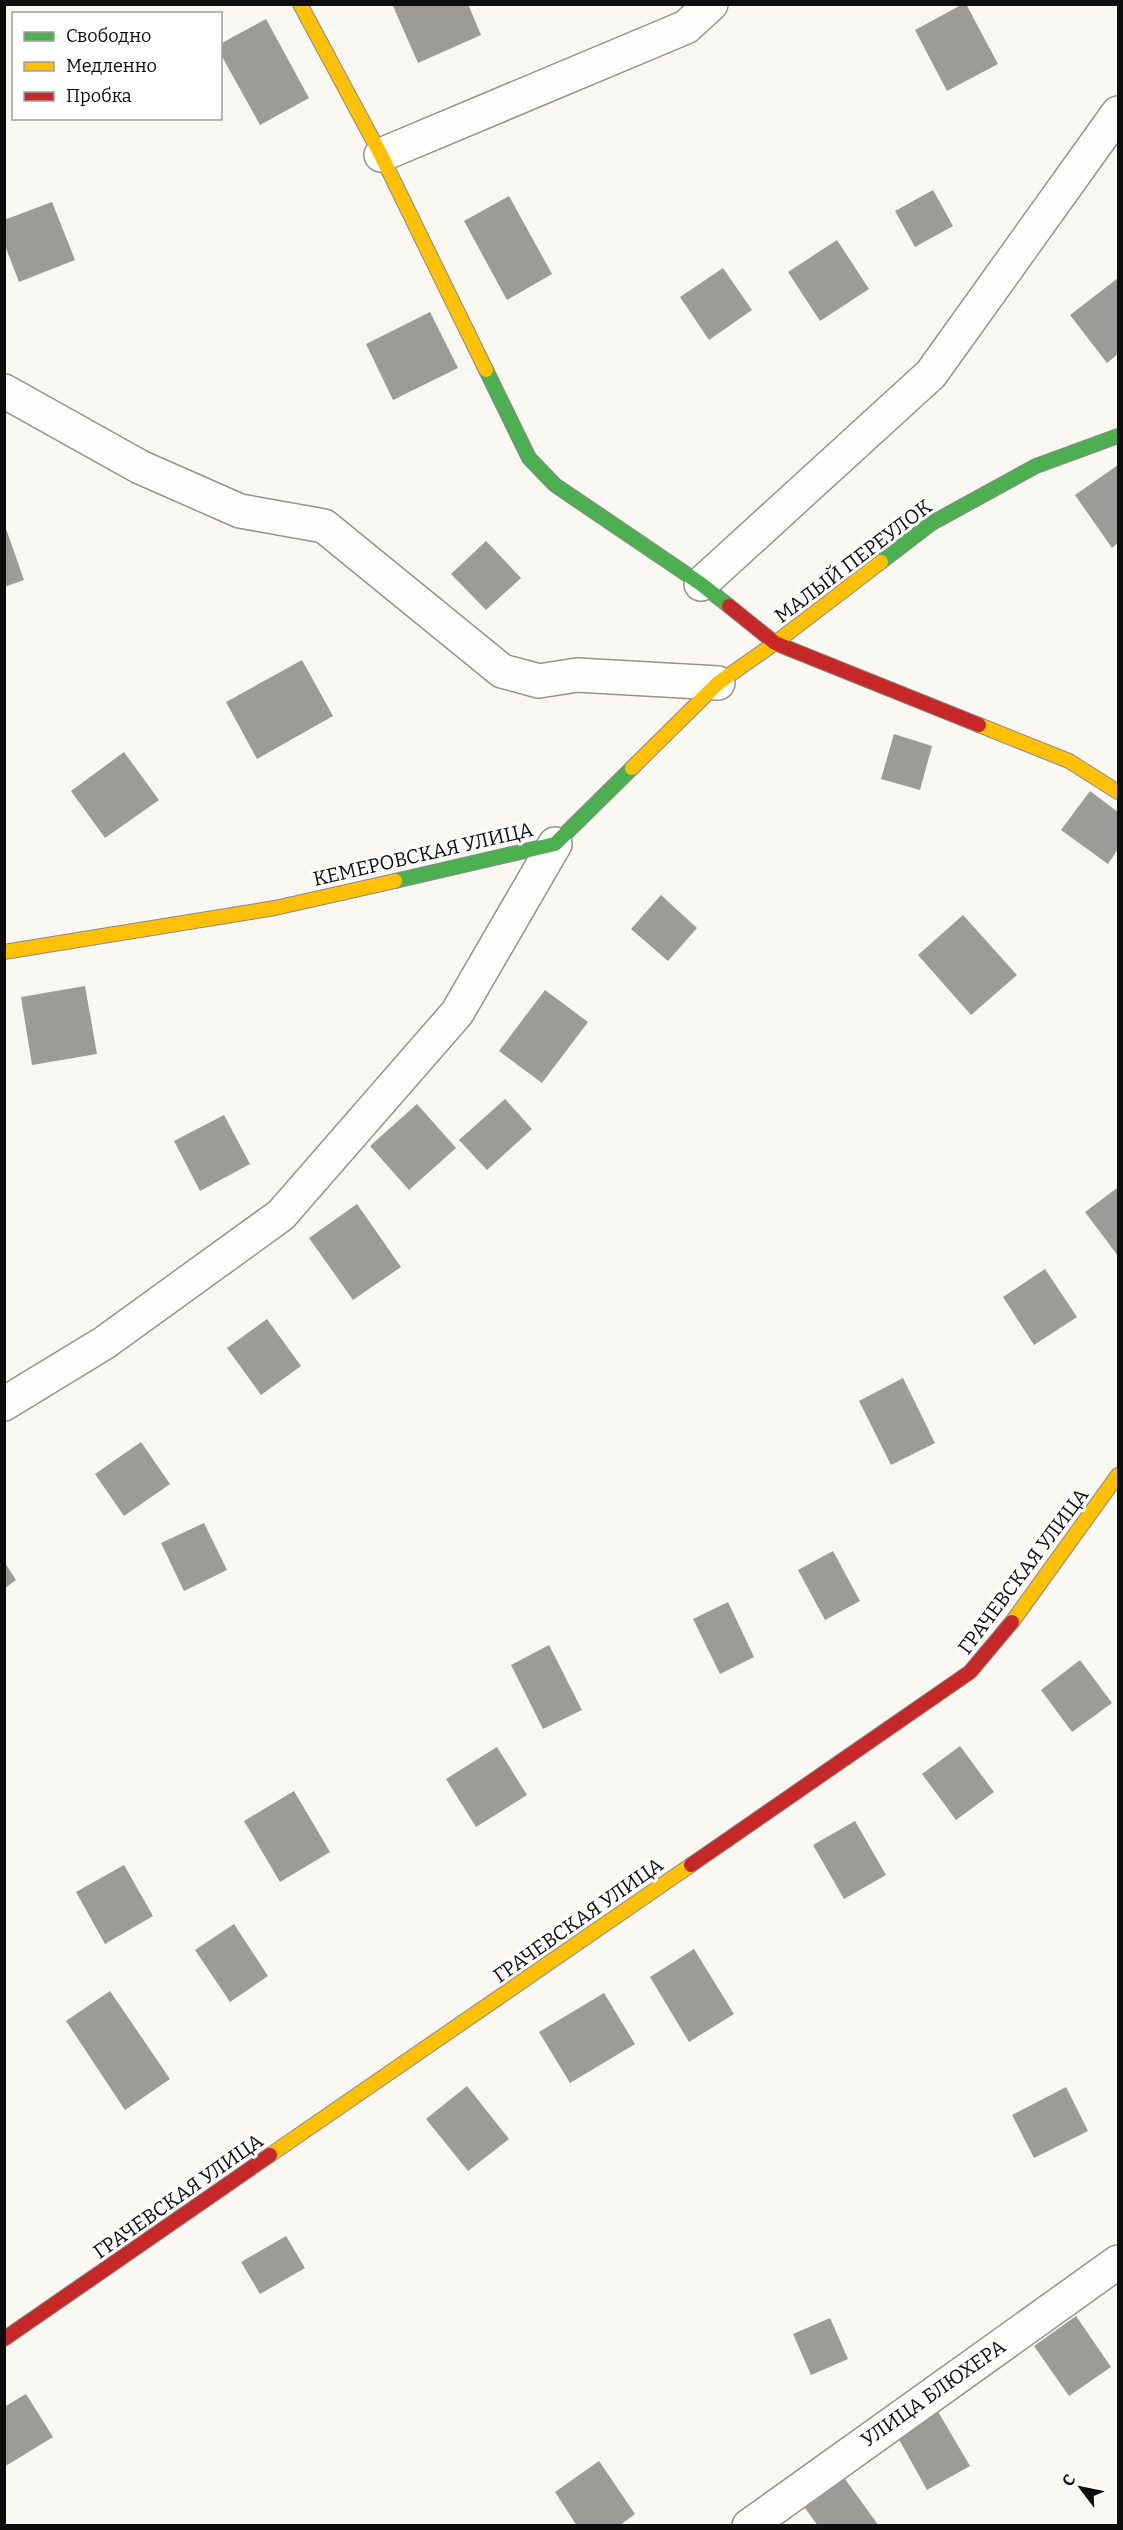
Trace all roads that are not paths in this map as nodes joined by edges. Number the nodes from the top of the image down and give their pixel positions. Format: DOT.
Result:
graph roads {
  1 [pos="300,4"];
  2 [pos="711,4"];
  3 [pos="1119,113"];
  4 [pos="381,155"];
  5 [pos="4,391"];
  6 [pos="1119,436"];
  7 [pos="701,584"];
  8 [pos="775,643"];
  9 [pos="718,683"];
  10 [pos="1119,792"];
  11 [pos="555,844"];
  12 [pos="4,952"];
  13 [pos="4,1404"];
  14 [pos="1119,1475"];
  15 [pos="1119,2262"];
  16 [pos="4,2339"];
  17 [pos="749,2526"];
  1 -- 4 [label="street"];
  2 -- 4 [label="street"];
  3 -- 7 [label="street"];
  4 -- 7 [label="street"];
  5 -- 9 [label="street"];
  6 -- 8 [label="street, МАЛЫЙ ПЕРЕУЛОК"];
  7 -- 8 [label="street"];
  8 -- 9 [label="street, КЕМЕРОВСКАЯ УЛИЦА"];
  8 -- 10 [label="street"];
  9 -- 11 [label="street, КЕМЕРОВСКАЯ УЛИЦА"];
  11 -- 12 [label="street, КЕМЕРОВСКАЯ УЛИЦА"];
  11 -- 13 [label="street"];
  14 -- 16 [label="street, ГРАЧЕВСКАЯ УЛИЦА"];
  15 -- 17 [label="street, УЛИЦА БЛЮХЕРА"];
}
